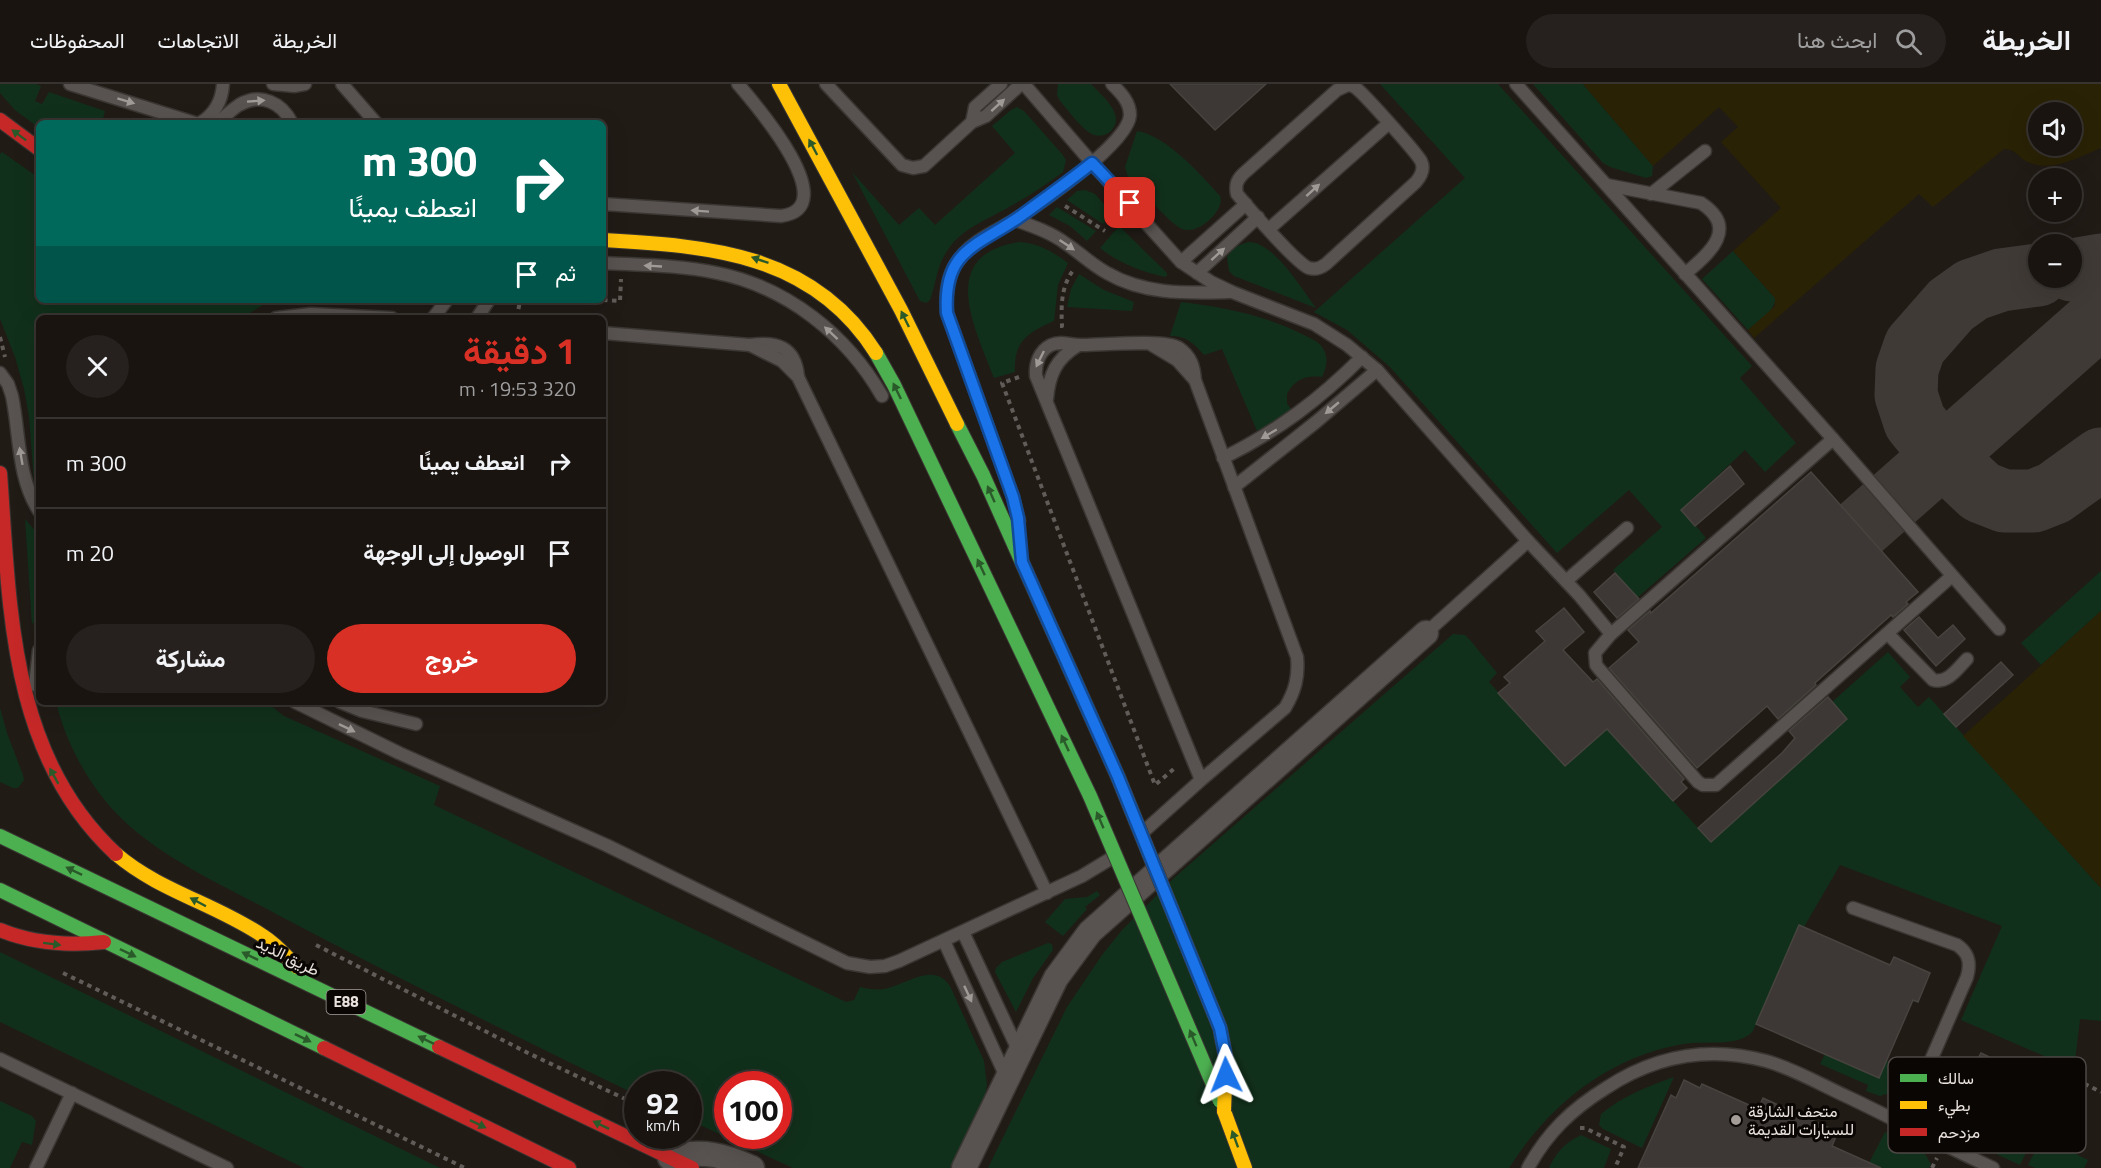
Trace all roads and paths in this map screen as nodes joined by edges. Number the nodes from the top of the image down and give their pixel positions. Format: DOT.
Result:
graph roads {
  1 [pos="70,84"];
  2 [pos="223,84"];
  3 [pos="305,84"];
  4 [pos="342,84"];
  5 [pos="738,84"];
  6 [pos="779,84"];
  7 [pos="826,84"];
  8 [pos="1001,84"];
  9 [pos="1112,84"];
  10 [pos="1516,84"];
  11 [pos="281,85"];
  12 [pos="1027,85"];
  13 [pos="0,120"];
  14 [pos="185,120"];
  15 [pos="204,120"];
  16 [pos="220,120"];
  17 [pos="290,120"];
  18 [pos="373,120"];
  19 [pos="972,122"];
  20 [pos="1388,124"];
  21 [pos="36,147"];
  22 [pos="1705,151"];
  23 [pos="1092,163"];
  24 [pos="1607,185"];
  25 [pos="1651,194"];
  26 [pos="1049,196"];
  27 [pos="606,204"];
  28 [pos="1246,204"];
  29 [pos="1258,217"];
  30 [pos="1014,220"];
  31 [pos="1269,229"];
  32 [pos="1105,231"];
  33 [pos="606,240"];
  34 [pos="1083,256"];
  35 [pos="1181,262"];
  36 [pos="606,263"];
  37 [pos="622,264"];
  38 [pos="1197,273"];
  39 [pos="1685,274"];
  40 [pos="1232,292"];
  41 [pos="606,300"];
  42 [pos="445,303"];
  43 [pos="290,315"];
  44 [pos="348,315"];
  45 [pos="435,315"];
  46 [pos="1051,329"];
  47 [pos="606,333"];
  48 [pos="0,337"];
  49 [pos="1077,346"];
  50 [pos="1362,357"];
  51 [pos="1377,370"];
  52 [pos="0,373"];
  53 [pos="1021,376"];
  54 [pos="8,384"];
  55 [pos="1046,400"];
  56 [pos="886,403"];
  57 [pos="898,427"];
  58 [pos="1833,439"];
  59 [pos="920,440"];
  60 [pos="1223,458"];
  61 [pos="0,473"];
  62 [pos="1234,487"];
  63 [pos="36,506"];
  64 [pos="1627,528"];
  65 [pos="1528,541"];
  66 [pos="1022,562"];
  67 [pos="1952,576"];
  68 [pos="1566,581"];
  69 [pos="1999,629"];
  70 [pos="1426,633"];
  71 [pos="1611,634"];
  72 [pos="1888,634"];
  73 [pos="1967,659"];
  74 [pos="36,676"];
  75 [pos="300,705"];
  76 [pos="348,705"];
  77 [pos="416,724"];
  78 [pos="35,734"];
  79 [pos="1191,755"];
  80 [pos="1201,780"];
  81 [pos="0,836"];
  82 [pos="0,890"];
  83 [pos="1047,893"];
  84 [pos="1852,908"];
  85 [pos="0,930"];
  86 [pos="963,932"];
  87 [pos="944,941"];
  88 [pos="106,942"];
  89 [pos="315,945"];
  90 [pos="53,968"];
  91 [pos="311,985"];
  92 [pos="1019,1052"];
  93 [pos="1932,1057"];
  94 [pos="0,1059"];
  95 [pos="1007,1079"];
  96 [pos="2086,1084"];
  97 [pos="72,1092"];
  98 [pos="2101,1092"];
  99 [pos="624,1098"];
  100 [pos="1224,1111"];
  101 [pos="1888,1117"];
  102 [pos="1585,1128"];
  103 [pos="1952,1153"];
  104 [pos="670,1158"];
  105 [pos="1971,1164"];
  106 [pos="36,1168"];
  107 [pos="227,1168"];
  108 [pos="465,1168"];
  109 [pos="569,1168"];
  110 [pos="692,1168"];
  111 [pos="752,1168"];
  112 [pos="964,1168"];
  113 [pos="1245,1168"];
  114 [pos="1528,1168"];
  115 [pos="1615,1168"];
  116 [pos="1993,1168"];
  1 -- 14 [label="lane, one-way"];
  2 -- 15 [label="lane"];
  3 -- 11 [label="lane"];
  4 -- 18 [label="lane"];
  5 -- 27 [label="lane, one-way"];
  66 -- 6 [label="highway, one-way"];
  7 -- 19 [label="lane"];
  8 -- 19 [label="lane"];
  9 -- 23 [label="lane"];
  10 -- 24 [label="lane"];
  19 -- 12 [label="lane, one-way"];
  12 -- 23 [label="lane"];
  21 -- 13 [label="highway, one-way"];
  16 -- 17 [label="lane, one-way"];
  20 -- 28 [label="lane"];
  31 -- 20 [label="lane, one-way"];
  20 -- 31 [label="lane"];
  22 -- 25 [label="lane"];
  23 -- 26 [label="lane"];
  23 -- 35 [label="lane"];
  24 -- 25 [label="lane"];
  24 -- 39 [label="lane"];
  25 -- 39 [label="lane"];
  26 -- 30 [label="lane"];
  26 -- 32 [label="path"];
  28 -- 29 [label="lane"];
  28 -- 35 [label="lane"];
  29 -- 31 [label="lane"];
  38 -- 29 [label="lane, one-way"];
  30 -- 34 [label="lane, one-way"];
  30 -- 66 [label="lane"];
  59 -- 33 [label="highway, one-way"];
  34 -- 40 [label="lane"];
  34 -- 46 [label="path"];
  35 -- 38 [label="lane"];
  36 -- 37 [label="lane"];
  37 -- 41 [label="path"];
  56 -- 37 [label="lane, one-way"];
  38 -- 40 [label="lane"];
  39 -- 58 [label="lane"];
  40 -- 50 [label="lane"];
  42 -- 45 [label="lane"];
  43 -- 44 [label="lane"];
  47 -- 83 [label="lane"];
  48 -- 54 [label="path"];
  49 -- 55 [label="lane"];
  49 -- 55 [label="lane, one-way"];
  49 -- 60 [label="lane"];
  50 -- 51 [label="lane"];
  50 -- 60 [label="lane, one-way"];
  51 -- 62 [label="lane, one-way"];
  51 -- 65 [label="lane"];
  52 -- 54 [label="lane"];
  53 -- 79 [label="path"];
  63 -- 54 [label="lane, one-way"];
  55 -- 79 [label="lane"];
  57 -- 59 [label="lane"];
  58 -- 67 [label="lane"];
  58 -- 71 [label="lane"];
  100 -- 59 [label="highway, one-way, bridge"];
  60 -- 62 [label="lane"];
  61 -- 78 [label="highway"];
  62 -- 80 [label="lane"];
  64 -- 68 [label="lane"];
  65 -- 68 [label="lane"];
  65 -- 70 [label="lane"];
  66 -- 100 [label="highway, bridge"];
  67 -- 69 [label="lane"];
  67 -- 72 [label="lane"];
  68 -- 71 [label="lane"];
  70 -- 92 [label="street"];
  71 -- 72 [label="lane"];
  72 -- 73 [label="lane"];
  74 -- 78 [label="lane"];
  75 -- 87 [label="lane, one-way"];
  76 -- 77 [label="lane"];
  91 -- 78 [label="highway, one-way"];
  79 -- 80 [label="lane"];
  80 -- 83 [label="lane"];
  91 -- 81 [label="highway, طريق الذيد / E88, one-way"];
  82 -- 88 [label="highway"];
  83 -- 86 [label="lane"];
  84 -- 93 [label="lane"];
  85 -- 88 [label="highway, one-way"];
  86 -- 87 [label="lane"];
  86 -- 92 [label="lane"];
  87 -- 95 [label="lane, one-way"];
  88 -- 109 [label="highway, one-way"];
  89 -- 99 [label="path"];
  90 -- 108 [label="path"];
  104 -- 91 [label="highway, طريق الذيد / E88, one-way"];
  92 -- 95 [label="street"];
  94 -- 97 [label="lane"];
  95 -- 112 [label="street"];
  96 -- 98 [label="path"];
  97 -- 106 [label="lane"];
  97 -- 107 [label="lane"];
  113 -- 100 [label="highway, one-way"];
  101 -- 114 [label="lane"];
  102 -- 115 [label="path"];
  103 -- 105 [label="lane"];
  104 -- 110 [label="highway, طريق الذيد / E88"];
  104 -- 111 [label="street"];
  105 -- 116 [label="lane"];
}
